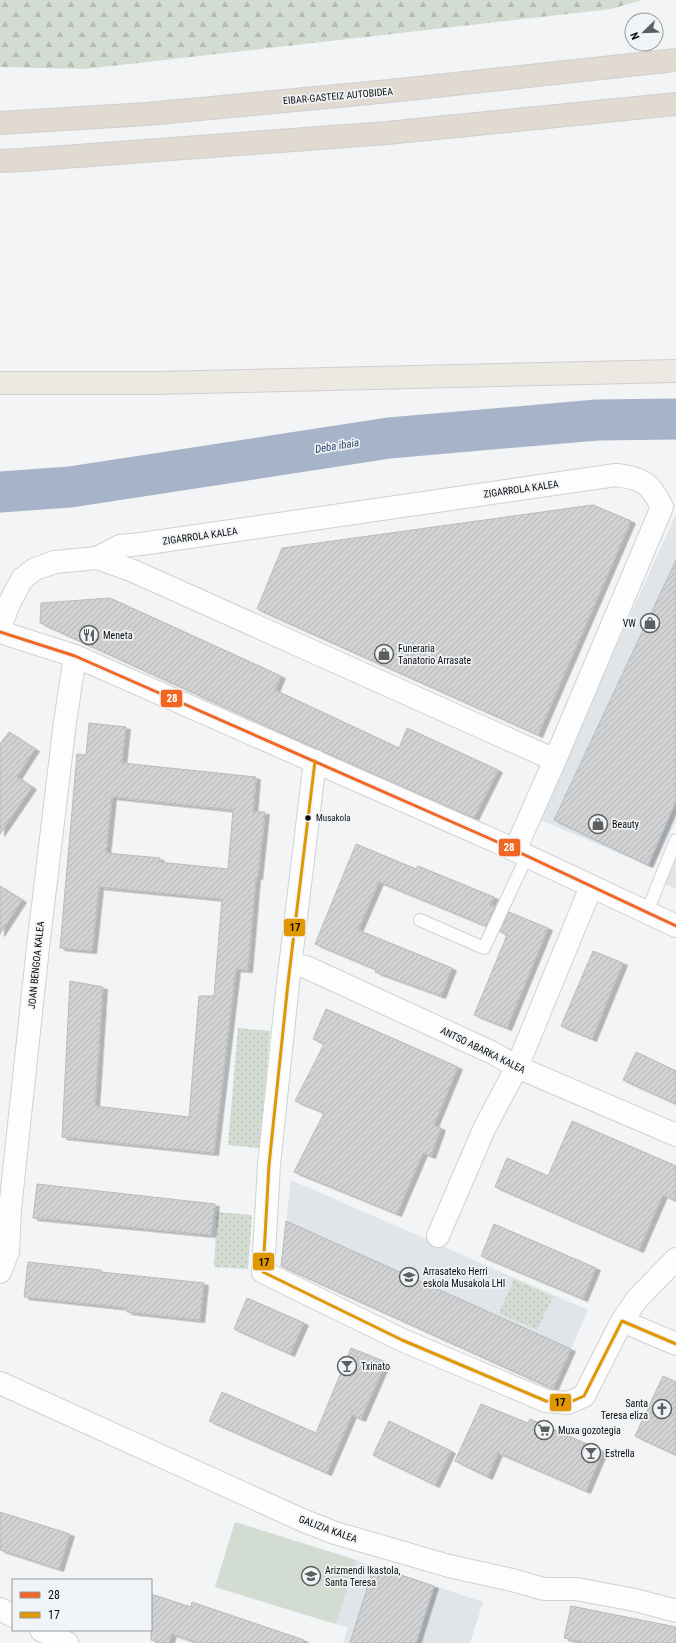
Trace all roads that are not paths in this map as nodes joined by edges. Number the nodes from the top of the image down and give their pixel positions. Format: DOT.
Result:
graph roads {
  1 [pos="676,60"];
  2 [pos="676,104"];
  3 [pos="0,123"];
  4 [pos="0,161"];
  5 [pos="676,371"];
  6 [pos="0,383"];
  7 [pos="97,558"];
  8 [pos="0,627"];
  9 [pos="0,632"];
  10 [pos="75,656"];
  11 [pos="555,760"];
  12 [pos="315,761"];
  13 [pos="676,840"];
  14 [pos="521,853"];
  15 [pos="672,863"];
  16 [pos="591,887"];
  17 [pos="647,912"];
  18 [pos="420,920"];
  19 [pos="676,926"];
  20 [pos="292,964"];
  21 [pos="517,1067"];
  22 [pos="676,1135"];
  23 [pos="6,1185"];
  24 [pos="438,1236"];
  25 [pos="676,1259"];
  26 [pos="0,1272"];
  27 [pos="622,1321"];
  28 [pos="676,1344"];
  29 [pos="0,1383"];
  30 [pos="0,1609"];
  31 [pos="676,1611"];
  32 [pos="12,1615"];
  33 [pos="43,1631"];
  34 [pos="67,1643"];
  1 -- 3 [label="highway, EIBAR-GASTEIZ AUTOBIDEA"];
  2 -- 4 [label="highway"];
  5 -- 6 [label="main road"];
  7 -- 8 [label="street, ZIGARROLA KALEA"];
  7 -- 11 [label="street, ZIGARROLA KALEA"];
  7 -- 11 [label="street, ZIGARROLA KALEA"];
  9 -- 10 [label="street"];
  10 -- 12 [label="street"];
  10 -- 23 [label="street, JOAN BENGOA KALEA"];
  11 -- 14 [label="street, ZIGARROLA KALEA"];
  12 -- 14 [label="street"];
  12 -- 20 [label="street"];
  13 -- 15 [label="lane"];
  14 -- 16 [label="street"];
  14 -- 18 [label="lane"];
  15 -- 17 [label="lane"];
  16 -- 17 [label="street"];
  16 -- 21 [label="street"];
  17 -- 19 [label="street"];
  20 -- 21 [label="street, ANTSO ABARKA KALEA"];
  20 -- 27 [label="street"];
  21 -- 22 [label="street, ANTSO ABARKA KALEA"];
  21 -- 24 [label="street"];
  23 -- 26 [label="street, JOAN BENGOA KALEA"];
  25 -- 27 [label="street"];
  27 -- 28 [label="street"];
  29 -- 31 [label="street, GALIZIA KALEA"];
  30 -- 32 [label="street"];
  33 -- 34 [label="street"];
}
